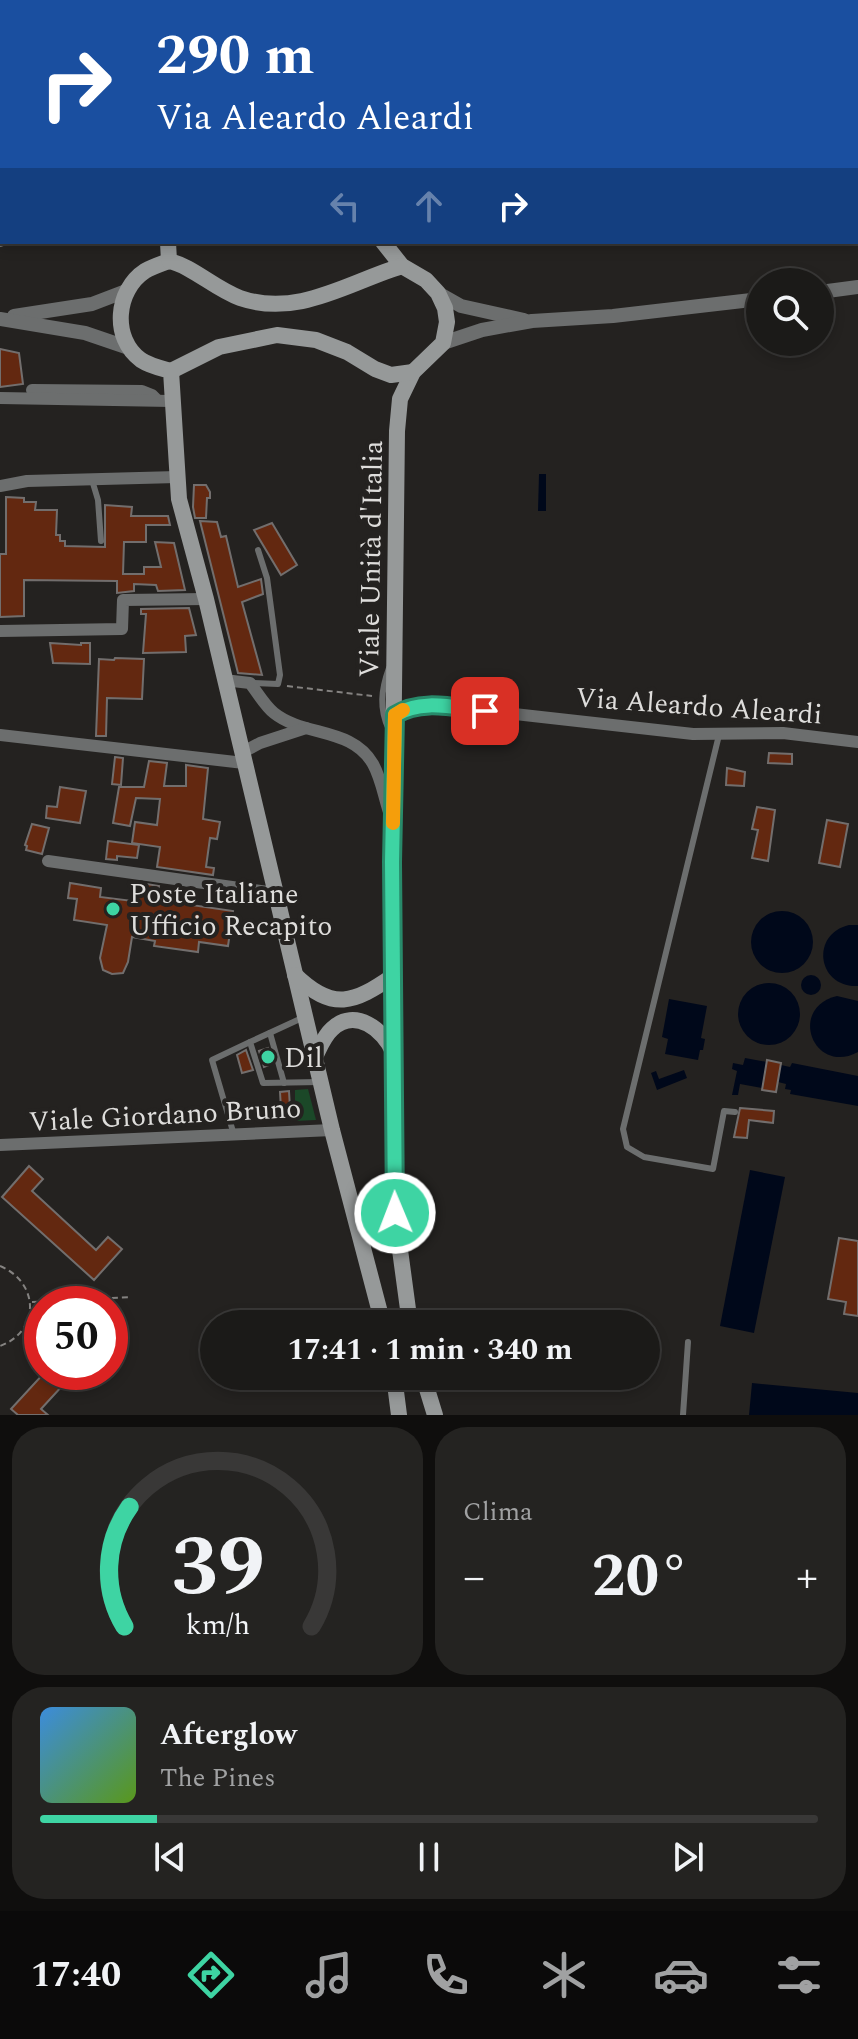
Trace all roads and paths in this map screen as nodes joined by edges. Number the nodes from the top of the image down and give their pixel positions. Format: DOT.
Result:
graph roads {
  1 [pos="168,244"];
  2 [pos="385,244"];
  3 [pos="169,261"];
  4 [pos="402,266"];
  5 [pos="858,287"];
  6 [pos="834,290"];
  7 [pos="126,291"];
  8 [pos="438,293"];
  9 [pos="746,301"];
  10 [pos="0,318"];
  11 [pos="532,321"];
  12 [pos="443,343"];
  13 [pos="129,348"];
  14 [pos="171,371"];
  15 [pos="413,372"];
  16 [pos="32,390"];
  17 [pos="0,398"];
  18 [pos="164,401"];
  19 [pos="177,477"];
  20 [pos="92,480"];
  21 [pos="0,486"];
  22 [pos="101,541"];
  23 [pos="258,550"];
  24 [pos="206,599"];
  25 [pos="0,631"];
  26 [pos="393,655"];
  27 [pos="224,680"];
  28 [pos="250,683"];
  29 [pos="278,684"];
  30 [pos="382,697"];
  31 [pos="395,715"];
  32 [pos="306,728"];
  33 [pos="720,733"];
  34 [pos="0,735"];
  35 [pos="858,742"];
  36 [pos="395,745"];
  37 [pos="242,758"];
  38 [pos="393,827"];
  39 [pos="48,861"];
  40 [pos="275,893"];
  41 [pos="295,975"];
  42 [pos="393,976"];
  43 [pos="305,1017"];
  44 [pos="270,1033"];
  45 [pos="250,1042"];
  46 [pos="394,1054"];
  47 [pos="315,1057"];
  48 [pos="321,1082"];
  49 [pos="284,1083"];
  50 [pos="735,1112"];
  51 [pos="332,1130"];
  52 [pos="234,1135"];
  53 [pos="0,1145"];
  54 [pos="0,1266"];
  55 [pos="25,1286"];
  56 [pos="128,1297"];
  57 [pos="131,1297"];
  58 [pos="379,1310"];
  59 [pos="408,1310"];
  60 [pos="24,1328"];
  61 [pos="688,1342"];
  62 [pos="0,1346"];
  63 [pos="396,1390"];
  64 [pos="427,1390"];
  65 [pos="399,1415"];
  66 [pos="435,1415"];
  67 [pos="683,1415"];
  1 -- 3 [label="main road"];
  2 -- 4 [label="main road"];
  3 -- 4 [label="main road"];
  3 -- 7 [label="main road"];
  4 -- 8 [label="main road"];
  5 -- 6 [label="street"];
  7 -- 10 [label="street"];
  7 -- 13 [label="main road"];
  8 -- 11 [label="street"];
  8 -- 12 [label="main road"];
  9 -- 11 [label="street"];
  10 -- 13 [label="street"];
  11 -- 12 [label="street"];
  12 -- 15 [label="main road, Viale Unità d'Italia"];
  13 -- 14 [label="main road"];
  14 -- 15 [label="main road"];
  14 -- 18 [label="main road"];
  15 -- 26 [label="main road, Viale Unità d'Italia"];
  16 -- 18 [label="street"];
  17 -- 18 [label="street"];
  18 -- 19 [label="main road"];
  19 -- 20 [label="street"];
  19 -- 24 [label="main road"];
  20 -- 21 [label="street"];
  20 -- 22 [label="lane"];
  23 -- 29 [label="lane"];
  24 -- 25 [label="street"];
  24 -- 27 [label="main road"];
  26 -- 30 [label="lane"];
  26 -- 31 [label="main road, Viale Unità d'Italia"];
  27 -- 28 [label="street"];
  27 -- 37 [label="main road"];
  28 -- 29 [label="lane"];
  28 -- 32 [label="street"];
  29 -- 30 [label="path"];
  30 -- 36 [label="lane"];
  31 -- 33 [label="street, Via Aleardo Aleardi"];
  31 -- 36 [label="main road, Viale Unità d'Italia"];
  32 -- 37 [label="street"];
  32 -- 38 [label="street"];
  33 -- 35 [label="street, Via Aleardo Aleardi"];
  33 -- 50 [label="lane"];
  34 -- 37 [label="street"];
  36 -- 38 [label="main road, Viale Unità d'Italia"];
  37 -- 40 [label="main road"];
  38 -- 42 [label="main road, Viale Unità d'Italia"];
  39 -- 40 [label="street"];
  40 -- 41 [label="main road"];
  41 -- 42 [label="main road"];
  41 -- 43 [label="main road"];
  42 -- 46 [label="main road, Viale Unità d'Italia"];
  43 -- 44 [label="lane"];
  43 -- 47 [label="main road"];
  44 -- 45 [label="lane"];
  44 -- 49 [label="lane"];
  45 -- 49 [label="lane"];
  45 -- 52 [label="lane"];
  46 -- 47 [label="main road"];
  46 -- 59 [label="main road, Viale Unità d'Italia"];
  47 -- 48 [label="main road"];
  48 -- 49 [label="lane"];
  48 -- 51 [label="main road"];
  51 -- 52 [label="street, Viale Giordano Bruno"];
  51 -- 58 [label="main road"];
  52 -- 53 [label="street, Viale Giordano Bruno"];
  54 -- 55 [label="path"];
  56 -- 57 [label="path"];
  60 -- 62 [label="path"];
  61 -- 67 [label="lane"];
  63 -- 65 [label="main road"];
  64 -- 66 [label="main road"];
}
